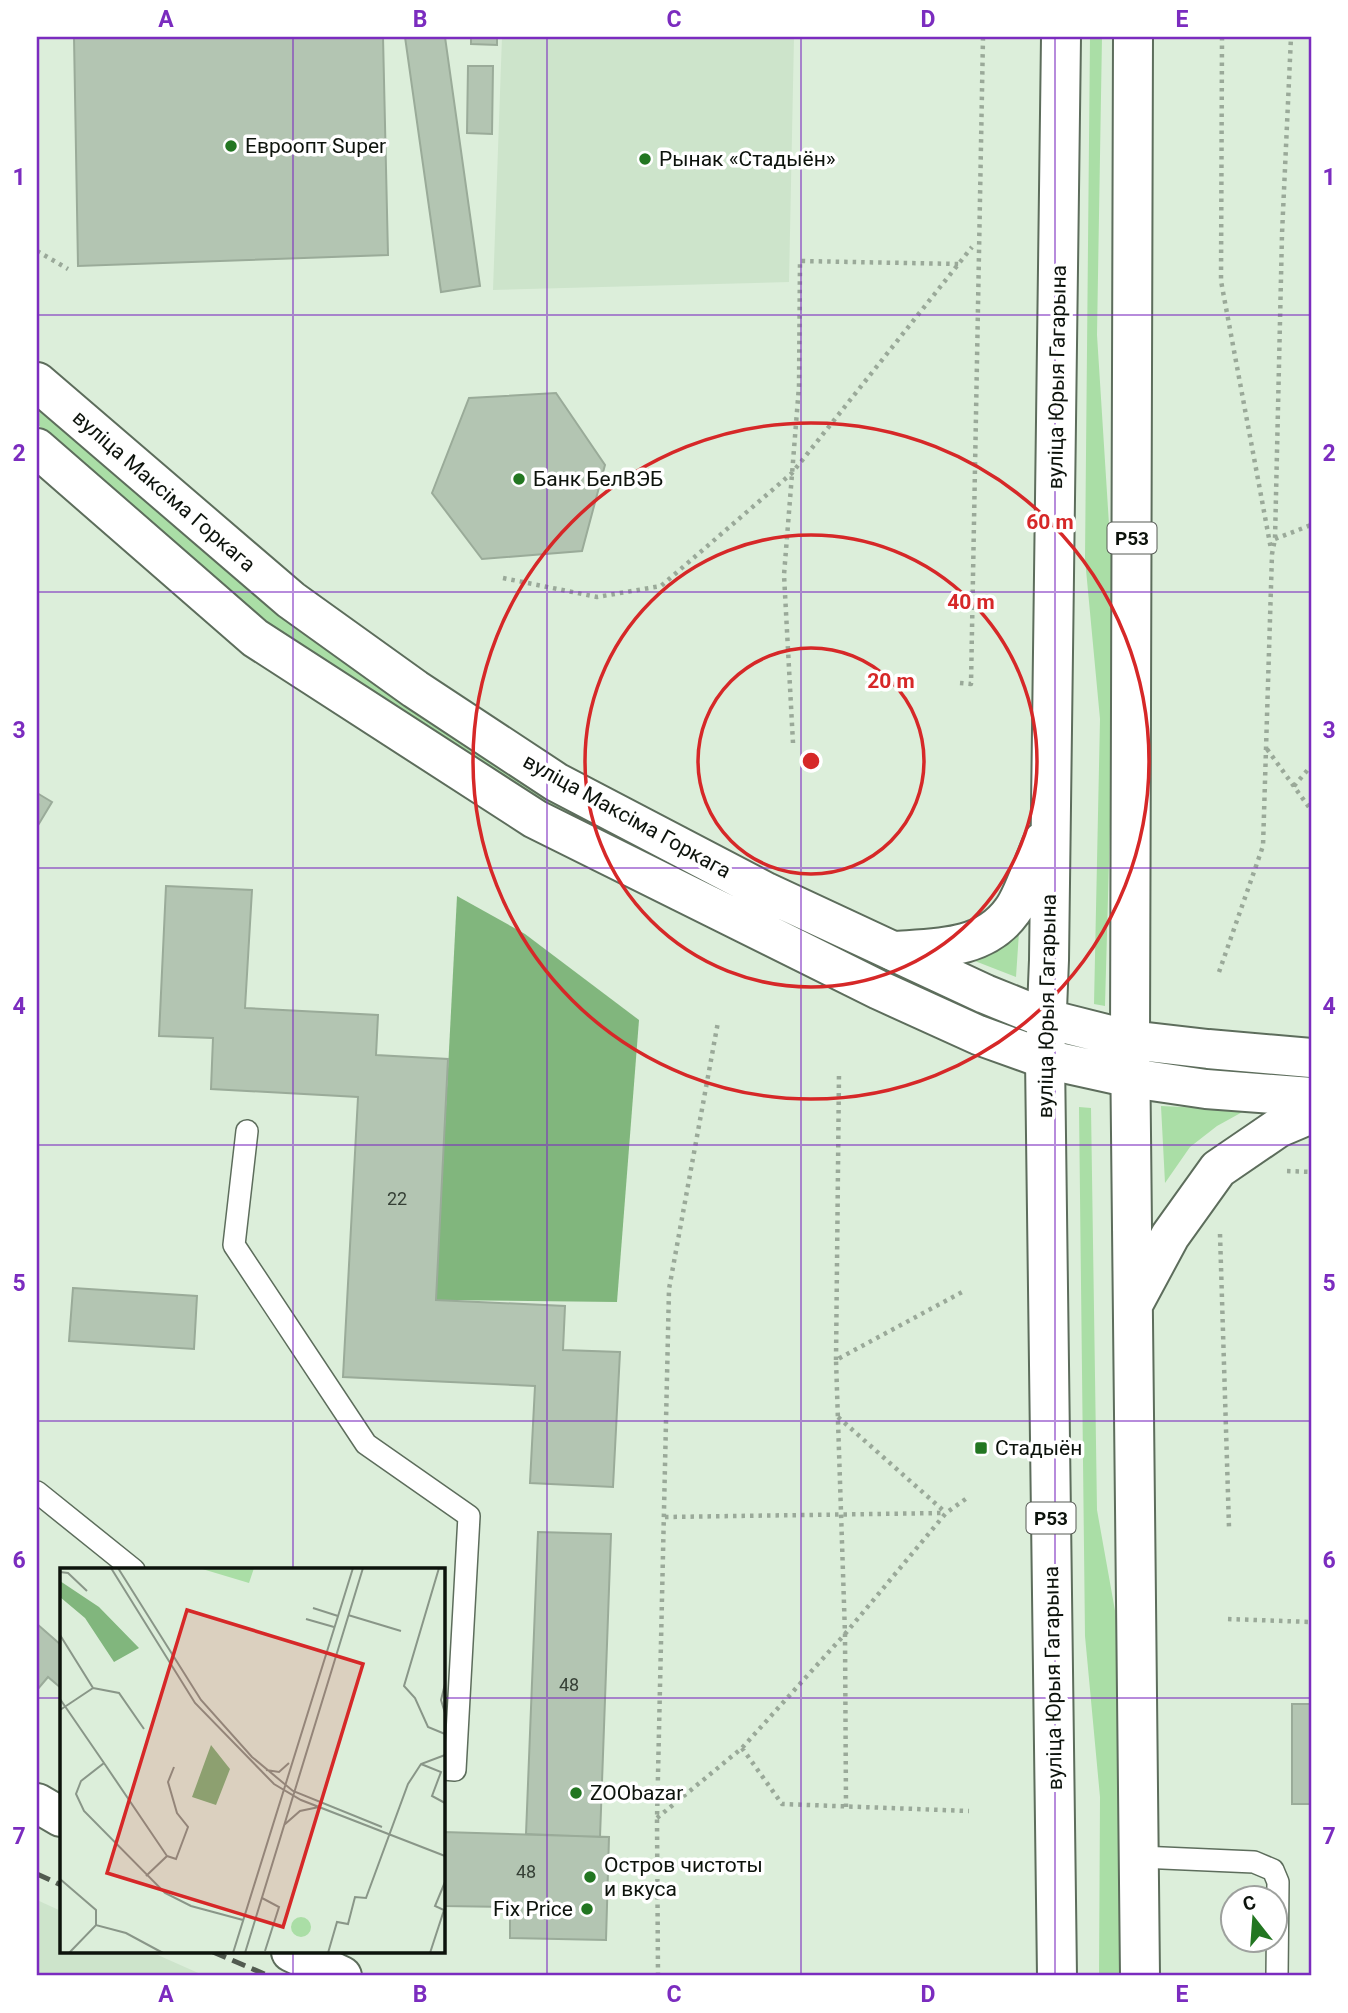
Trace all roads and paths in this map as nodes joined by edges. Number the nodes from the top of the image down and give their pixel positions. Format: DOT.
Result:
graph roads {
  1 [pos="983,37"];
  2 [pos="1061,37"];
  3 [pos="1133,37"];
  4 [pos="1222,37"];
  5 [pos="1291,37"];
  6 [pos="972,247"];
  7 [pos="37,251"];
  8 [pos="959,264"];
  9 [pos="68,269"];
  10 [pos="37,382"];
  11 [pos="37,448"];
  12 [pos="792,473"];
  13 [pos="1311,524"];
  14 [pos="1275,539"];
  15 [pos="1272,554"];
  16 [pos="503,578"];
  17 [pos="960,684"];
  18 [pos="793,743"];
  19 [pos="1265,747"];
  20 [pos="1311,766"];
  21 [pos="1293,786"];
  22 [pos="1311,810"];
  23 [pos="1049,826"];
  24 [pos="893,951"];
  25 [pos="1219,972"];
  26 [pos="1047,1019"];
  27 [pos="718,1022"];
  28 [pos="1130,1040"];
  29 [pos="1311,1058"];
  30 [pos="1045,1059"];
  31 [pos="839,1073"];
  32 [pos="1131,1078"];
  33 [pos="1311,1097"];
  34 [pos="1311,1114"];
  35 [pos="247,1130"];
  36 [pos="1286,1171"];
  37 [pos="1311,1172"];
  38 [pos="1220,1222"];
  39 [pos="964,1291"];
  40 [pos="1134,1302"];
  41 [pos="836,1360"];
  42 [pos="838,1417"];
  43 [pos="37,1492"];
  44 [pos="967,1498"];
  45 [pos="841,1513"];
  46 [pos="946,1513"];
  47 [pos="664,1517"];
  48 [pos="1229,1527"];
  49 [pos="132,1568"];
  50 [pos="1228,1619"];
  51 [pos="1311,1622"];
  52 [pos="845,1634"];
  53 [pos="742,1748"];
  54 [pos="444,1769"];
  55 [pos="37,1802"];
  56 [pos="846,1807"];
  57 [pos="969,1811"];
  58 [pos="60,1816"];
  59 [pos="657,1819"];
  60 [pos="1140,1857"];
  61 [pos="294,1954"];
  62 [pos="342,1976"];
  63 [pos="658,1976"];
  64 [pos="1057,1976"];
  65 [pos="1140,1976"];
  66 [pos="1277,1976"];
  1 -- 17 [label="path"];
  2 -- 23 [label="main road, вуліца Юрыя Гагарына / Р53"];
  3 -- 28 [label="main road, Р53"];
  4 -- 15 [label="path"];
  5 -- 14 [label="path"];
  6 -- 8 [label="path"];
  7 -- 9 [label="path"];
  8 -- 12 [label="path"];
  8 -- 12 [label="path"];
  10 -- 24 [label="main road, вуліца Максіма Горкага"];
  11 -- 30 [label="main road, вуліца Максіма Горкага"];
  12 -- 16 [label="path"];
  12 -- 18 [label="path"];
  13 -- 14 [label="path"];
  14 -- 15 [label="path"];
  15 -- 19 [label="path"];
  19 -- 21 [label="path"];
  19 -- 25 [label="path"];
  20 -- 21 [label="path"];
  21 -- 22 [label="path"];
  23 -- 24 [label="main road"];
  23 -- 26 [label="main road, вуліца Юрыя Гагарына / Р53"];
  24 -- 26 [label="main road, вуліца Максіма Горкага"];
  26 -- 28 [label="main road, вуліца Максіма Горкага"];
  26 -- 30 [label="main road, вуліца Юрыя Гагарына / Р53"];
  27 -- 47 [label="path"];
  28 -- 29 [label="main road, вуліца Максіма Горкага"];
  28 -- 32 [label="main road, Р53"];
  30 -- 32 [label="main road, вуліца Максіма Горкага"];
  30 -- 64 [label="main road, вуліца Юрыя Гагарына / Р53"];
  31 -- 41 [label="path"];
  32 -- 33 [label="main road, вуліца Максіма Горкага"];
  32 -- 40 [label="main road, Р53"];
  34 -- 40 [label="main road"];
  35 -- 54 [label="lane"];
  36 -- 37 [label="path"];
  38 -- 48 [label="path"];
  39 -- 41 [label="path"];
  40 -- 60 [label="main road, Р53"];
  41 -- 42 [label="path"];
  42 -- 45 [label="path"];
  42 -- 46 [label="path"];
  43 -- 49 [label="lane"];
  44 -- 46 [label="path"];
  45 -- 46 [label="path"];
  45 -- 47 [label="path"];
  45 -- 52 [label="path"];
  46 -- 52 [label="path"];
  47 -- 59 [label="path"];
  50 -- 51 [label="path"];
  52 -- 53 [label="path"];
  52 -- 56 [label="path"];
  53 -- 56 [label="path"];
  53 -- 59 [label="path"];
  55 -- 58 [label="main road"];
  56 -- 57 [label="path"];
  59 -- 63 [label="path"];
  60 -- 65 [label="main road, Р53"];
  60 -- 66 [label="lane"];
  61 -- 62 [label="main road"];
}
